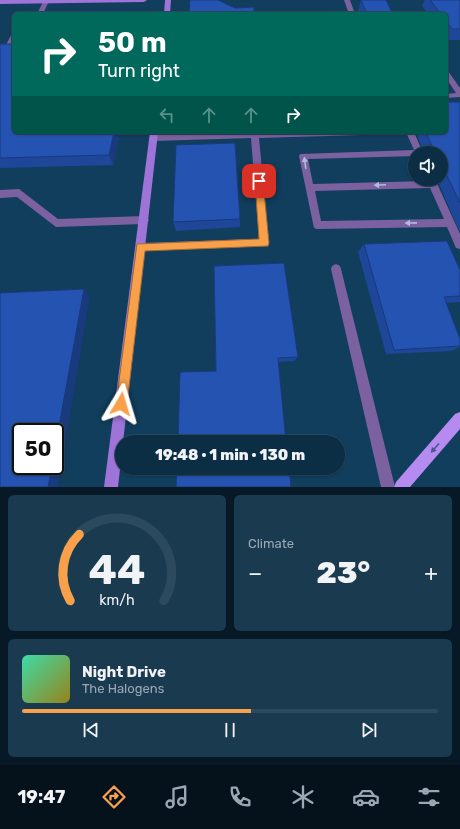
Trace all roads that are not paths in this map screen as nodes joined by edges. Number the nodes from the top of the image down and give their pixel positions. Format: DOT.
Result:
graph roads {
  1 [pos="144,0"];
  2 [pos="168,0"];
  3 [pos="347,0"];
  4 [pos="46,1"];
  5 [pos="0,2"];
  6 [pos="41,12"];
  7 [pos="167,12"];
  8 [pos="351,12"];
  9 [pos="12,39"];
  10 [pos="8,47"];
  11 [pos="448,77"];
  12 [pos="460,95"];
  13 [pos="448,96"];
  14 [pos="272,134"];
  15 [pos="411,134"];
  16 [pos="153,135"];
  17 [pos="255,135"];
  18 [pos="416,146"];
  19 [pos="408,153"];
  20 [pos="408,182"];
  21 [pos="434,186"];
  22 [pos="309,188"];
  23 [pos="0,194"];
  24 [pos="144,220"];
  25 [pos="450,223"];
  26 [pos="460,245"];
  27 [pos="141,247"];
  28 [pos="336,269"];
  29 [pos="460,419"];
  30 [pos="111,487"];
  31 [pos="388,487"];
  32 [pos="401,487"];
  1 -- 4 [label="main road"];
  2 -- 7 [label="main road"];
  3 -- 8 [label="lane"];
  4 -- 5 [label="main road"];
  4 -- 6 [label="lane"];
  9 -- 10 [label="lane"];
  11 -- 12 [label="lane"];
  12 -- 13 [label="lane"];
  14 -- 17 [label="lane"];
  15 -- 18 [label="lane"];
  16 -- 17 [label="lane"];
  16 -- 24 [label="main road"];
  17 -- 27 [label="lane"];
  22 -- 19 [label="lane, one-way"];
  20 -- 22 [label="lane, one-way"];
  21 -- 25 [label="lane"];
  25 -- 22 [label="lane, one-way"];
  23 -- 24 [label="lane"];
  24 -- 27 [label="main road"];
  25 -- 26 [label="lane"];
  27 -- 30 [label="main road"];
  28 -- 31 [label="lane"];
  29 -- 32 [label="main road, one-way"];
}
